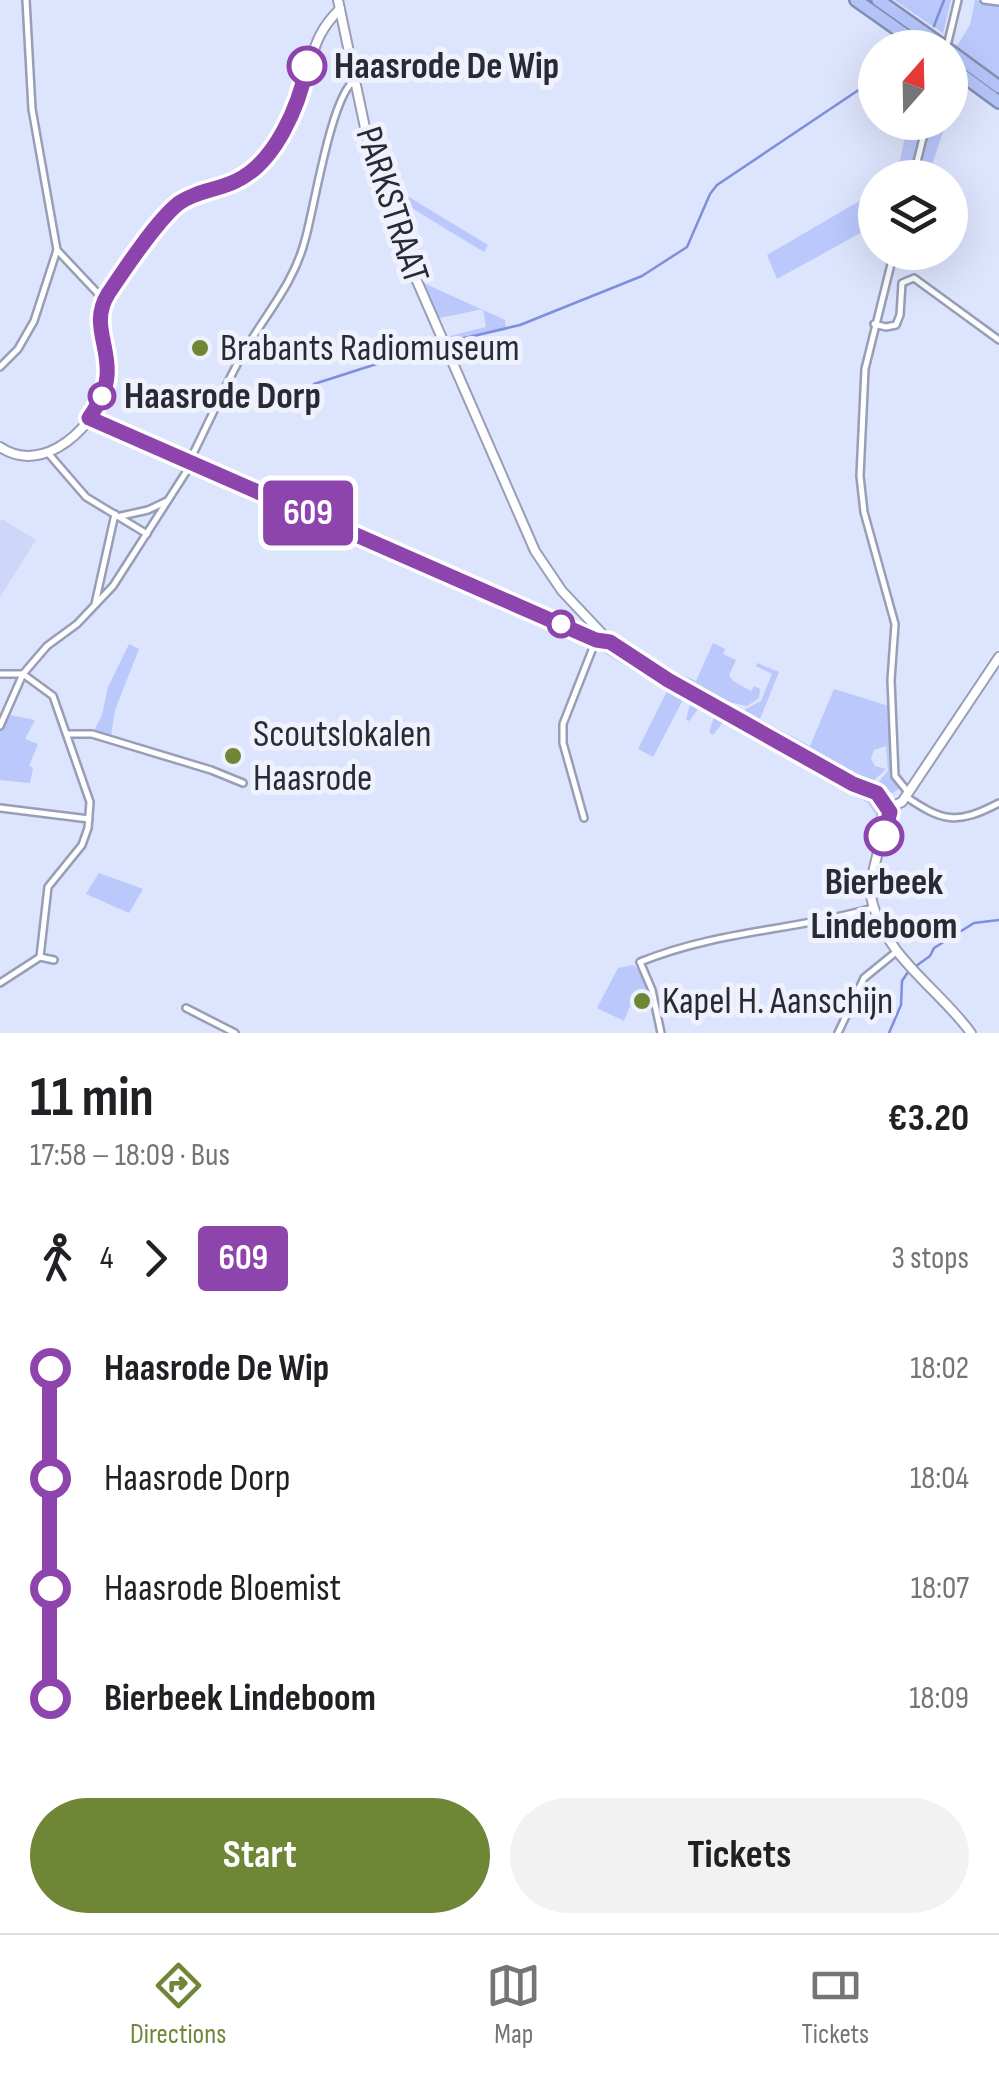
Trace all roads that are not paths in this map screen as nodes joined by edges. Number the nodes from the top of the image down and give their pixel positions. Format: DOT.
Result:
graph roads {
  1 [pos="26,0"];
  2 [pos="856,0"];
  3 [pos="878,0"];
  4 [pos="958,0"];
  5 [pos="984,0"];
  6 [pos="999,2"];
  7 [pos="339,4"];
  8 [pos="898,30"];
  9 [pos="921,30"];
  10 [pos="952,30"];
  11 [pos="968,64"];
  12 [pos="968,79"];
  13 [pos="355,80"];
  14 [pos="999,87"];
  15 [pos="999,102"];
  16 [pos="57,250"];
  17 [pos="889,270"];
  18 [pos="104,301"];
  19 [pos="874,324"];
  20 [pos="999,340"];
  21 [pos="0,367"];
  22 [pos="89,418"];
  23 [pos="0,448"];
  24 [pos="48,453"];
  25 [pos="190,462"];
  26 [pos="168,500"];
  27 [pos="116,515"];
  28 [pos="147,534"];
  29 [pos="94,606"];
  30 [pos="583,623"];
  31 [pos="572,628"];
  32 [pos="602,639"];
  33 [pos="999,657"];
  34 [pos="0,674"];
  35 [pos="23,674"];
  36 [pos="0,726"];
  37 [pos="68,734"];
  38 [pos="243,783"];
  39 [pos="906,794"];
  40 [pos="999,803"];
  41 [pos="885,807"];
  42 [pos="0,808"];
  43 [pos="584,818"];
  44 [pos="89,819"];
  45 [pos="873,908"];
  46 [pos="897,952"];
  47 [pos="40,957"];
  48 [pos="54,960"];
  49 [pos="0,982"];
  50 [pos="186,1008"];
  51 [pos="235,1033"];
  52 [pos="661,1033"];
  53 [pos="838,1033"];
  54 [pos="971,1033"];
  1 -- 16 [label="street"];
  2 -- 8 [label="highway"];
  3 -- 9 [label="highway"];
  4 -- 10 [label="street"];
  5 -- 6 [label="street"];
  7 -- 13 [label="street, PARKSTRAAT"];
  7 -- 18 [label="street"];
  11 -- 14 [label="highway"];
  12 -- 15 [label="highway"];
  13 -- 25 [label="street"];
  13 -- 30 [label="street, PARKSTRAAT"];
  16 -- 18 [label="street"];
  16 -- 21 [label="street"];
  17 -- 19 [label="street"];
  18 -- 22 [label="street"];
  19 -- 20 [label="street"];
  19 -- 39 [label="street"];
  22 -- 24 [label="street"];
  22 -- 25 [label="street"];
  23 -- 24 [label="street"];
  24 -- 27 [label="street"];
  25 -- 26 [label="street"];
  25 -- 31 [label="street"];
  26 -- 27 [label="street"];
  26 -- 28 [label="street"];
  27 -- 28 [label="street"];
  27 -- 29 [label="street"];
  28 -- 29 [label="street"];
  29 -- 35 [label="street"];
  30 -- 31 [label="street"];
  30 -- 32 [label="street"];
  32 -- 41 [label="street"];
  32 -- 43 [label="street"];
  33 -- 39 [label="street"];
  34 -- 35 [label="street"];
  35 -- 36 [label="street"];
  35 -- 37 [label="street"];
  37 -- 38 [label="street"];
  37 -- 44 [label="street"];
  39 -- 40 [label="street"];
  39 -- 41 [label="street"];
  41 -- 45 [label="street"];
  42 -- 44 [label="street"];
  44 -- 47 [label="street"];
  45 -- 46 [label="street"];
  45 -- 52 [label="street"];
  46 -- 53 [label="street"];
  46 -- 54 [label="street"];
  47 -- 48 [label="street"];
  47 -- 49 [label="street"];
  50 -- 51 [label="street"];
}
